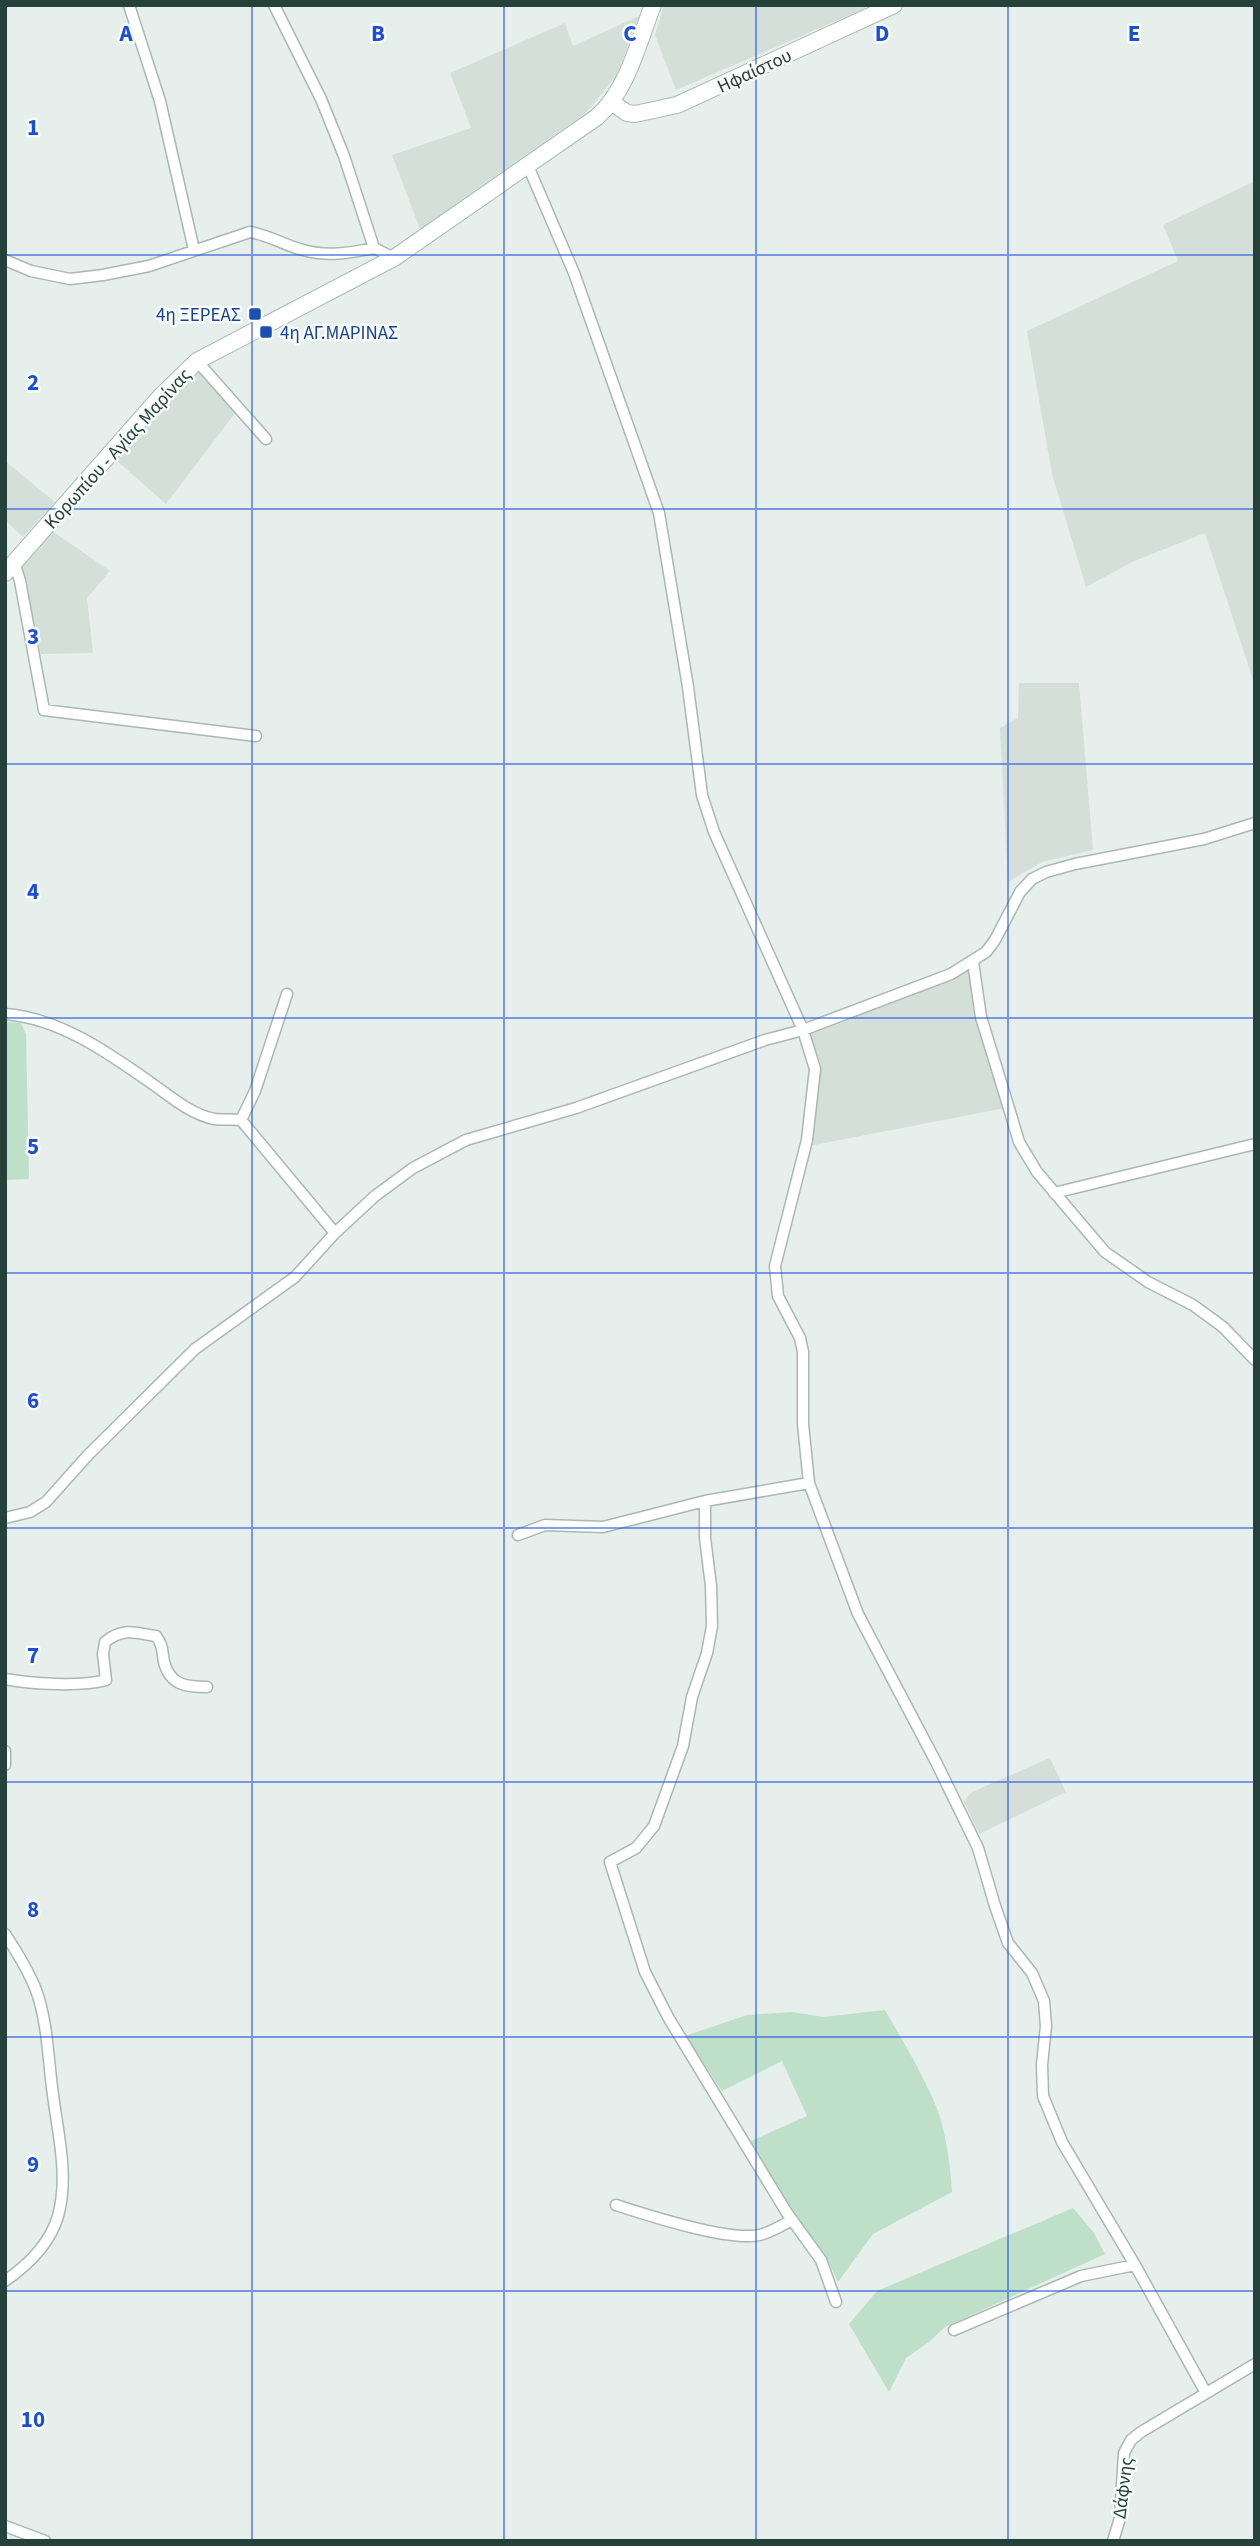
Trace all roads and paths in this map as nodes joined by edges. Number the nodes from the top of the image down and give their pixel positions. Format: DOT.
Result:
graph roads {
  1 [pos="129,5"];
  2 [pos="274,5"];
  3 [pos="653,5"];
  4 [pos="894,5"];
  5 [pos="611,102"];
  6 [pos="527,166"];
  7 [pos="374,248"];
  8 [pos="194,250"];
  9 [pos="394,258"];
  10 [pos="5,260"];
  11 [pos="197,361"];
  12 [pos="266,439"];
  13 [pos="10,568"];
  14 [pos="256,736"];
  15 [pos="1255,823"];
  16 [pos="972,962"];
  17 [pos="287,994"];
  18 [pos="5,1014"];
  19 [pos="803,1030"];
  20 [pos="241,1120"];
  21 [pos="1255,1144"];
  22 [pos="1054,1193"];
  23 [pos="335,1233"];
  24 [pos="1255,1360"];
  25 [pos="809,1483"];
  26 [pos="705,1501"];
  27 [pos="5,1518"];
  28 [pos="519,1535"];
  29 [pos="5,1679"];
  30 [pos="207,1687"];
  31 [pos="5,1751"];
  32 [pos="5,1765"];
  33 [pos="5,1934"];
  34 [pos="616,2205"];
  35 [pos="792,2220"];
  36 [pos="1135,2265"];
  37 [pos="5,2281"];
  38 [pos="836,2302"];
  39 [pos="954,2330"];
  40 [pos="1255,2364"];
  41 [pos="1206,2393"];
  42 [pos="5,2526"];
  43 [pos="45,2541"];
  44 [pos="1113,2541"];
  1 -- 8 [label="street"];
  2 -- 7 [label="street"];
  3 -- 5 [label="main road, Κορωπίου - Αγίας Μαρίνας"];
  4 -- 5 [label="main road, Ηφαίστου"];
  5 -- 6 [label="main road, Κορωπίου - Αγίας Μαρίνας"];
  6 -- 9 [label="main road, Κορωπίου - Αγίας Μαρίνας"];
  6 -- 19 [label="street"];
  7 -- 8 [label="street"];
  7 -- 9 [label="street"];
  8 -- 10 [label="street"];
  9 -- 11 [label="main road, Κορωπίου - Αγίας Μαρίνας"];
  11 -- 12 [label="street"];
  11 -- 13 [label="main road, Κορωπίου - Αγίας Μαρίνας"];
  13 -- 14 [label="street"];
  15 -- 16 [label="street"];
  16 -- 19 [label="street"];
  16 -- 22 [label="street"];
  17 -- 20 [label="street"];
  18 -- 20 [label="street"];
  19 -- 23 [label="street"];
  19 -- 25 [label="street"];
  20 -- 23 [label="street"];
  21 -- 22 [label="street"];
  22 -- 24 [label="street"];
  23 -- 27 [label="street"];
  25 -- 26 [label="street"];
  25 -- 36 [label="street"];
  26 -- 28 [label="street"];
  26 -- 35 [label="street"];
  29 -- 30 [label="street"];
  31 -- 32 [label="street"];
  33 -- 37 [label="street"];
  34 -- 35 [label="street"];
  35 -- 38 [label="street"];
  36 -- 39 [label="street"];
  36 -- 41 [label="street"];
  40 -- 41 [label="street, Δάφνης"];
  41 -- 44 [label="street, Δάφνης"];
  42 -- 43 [label="street"];
}
